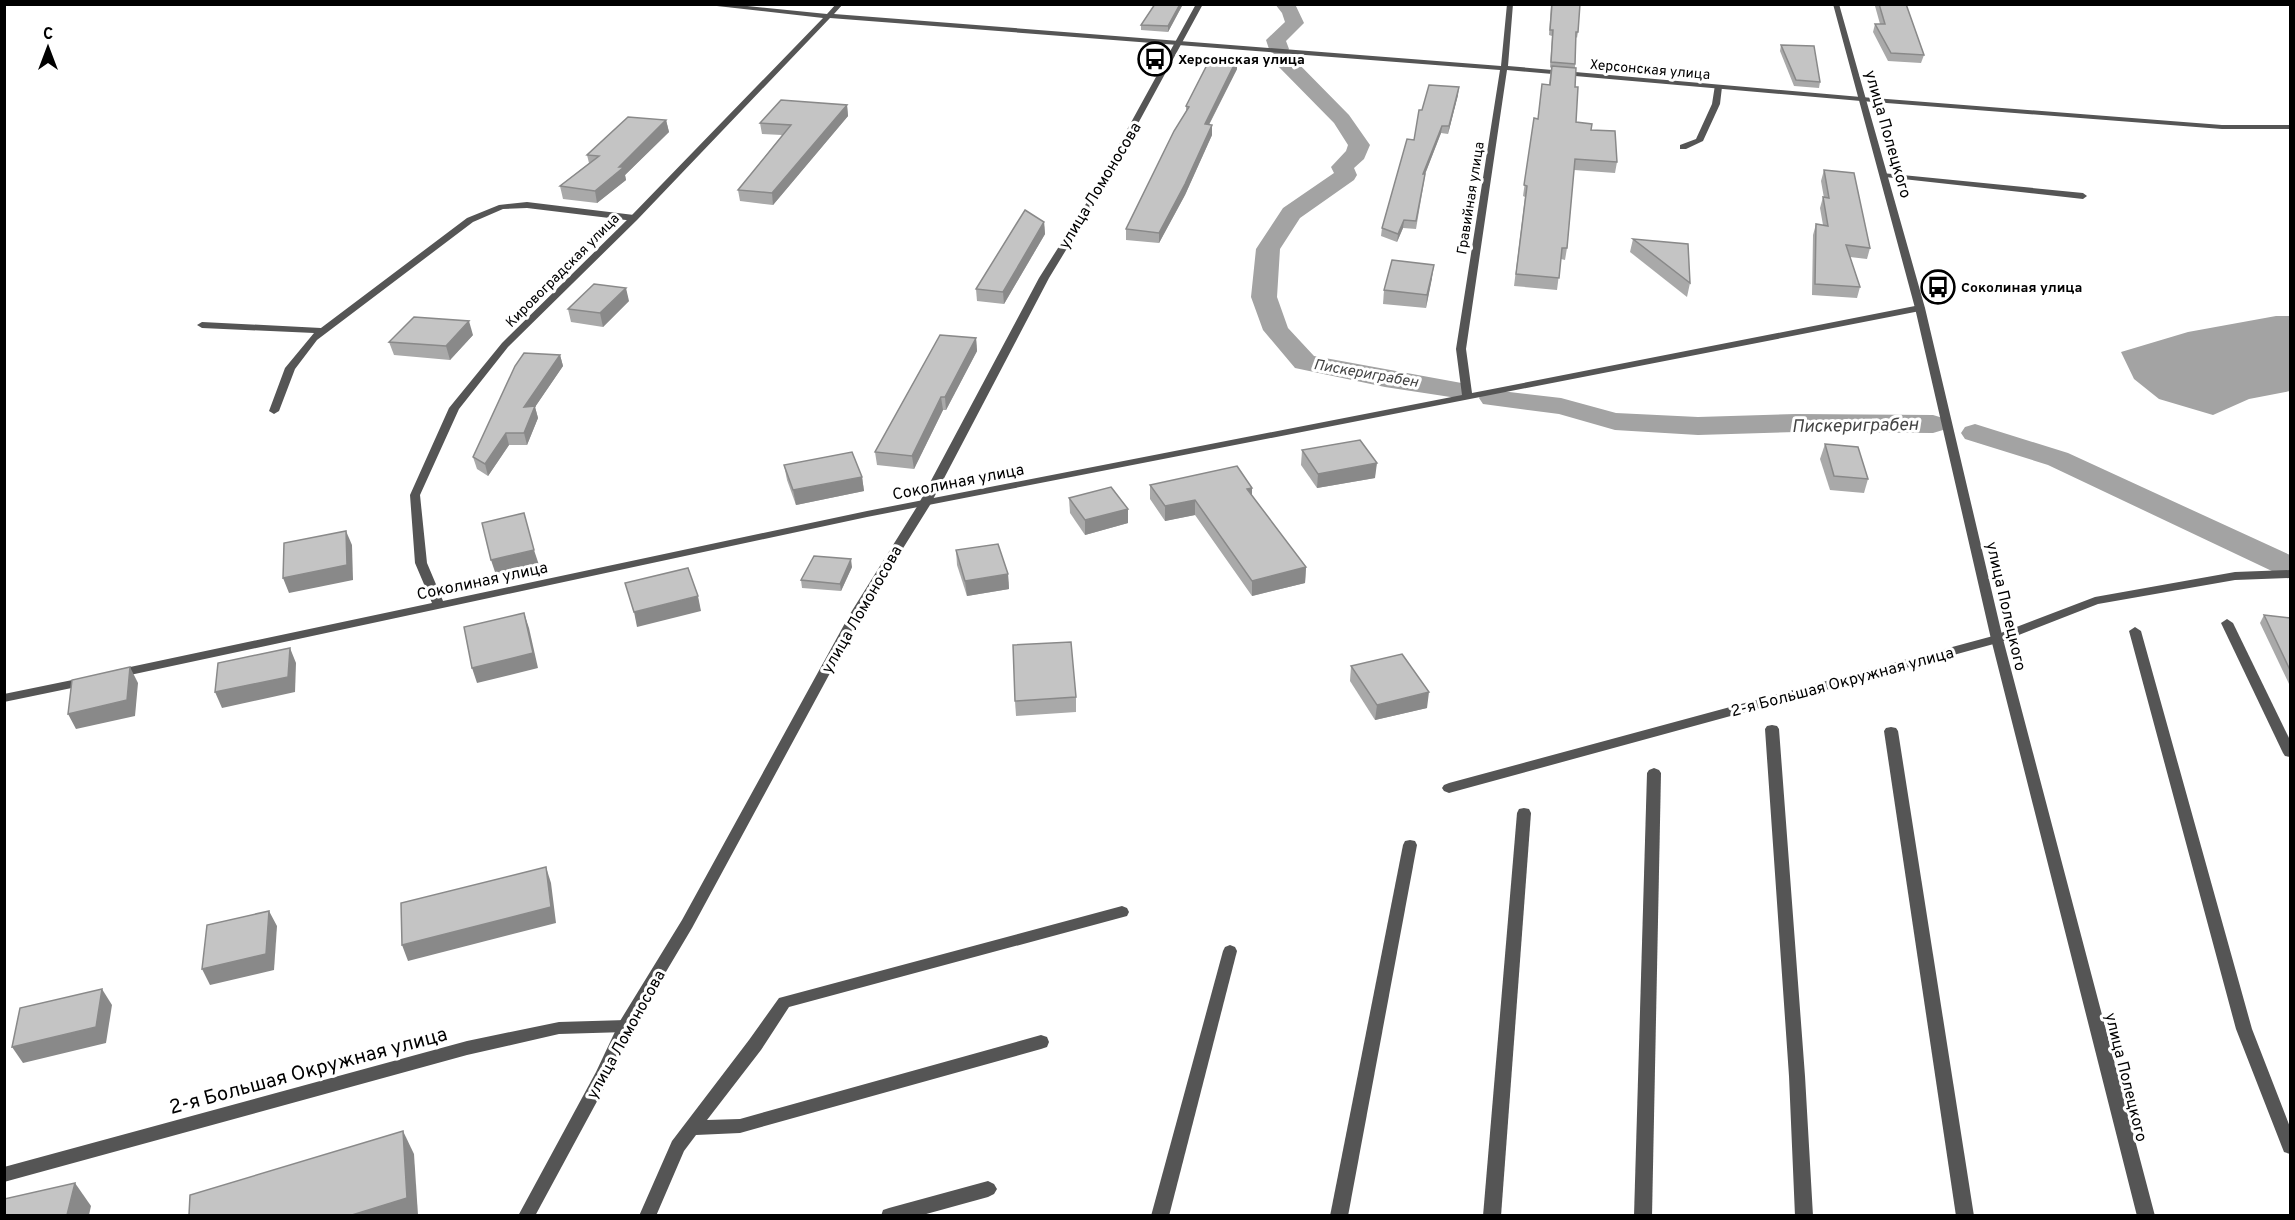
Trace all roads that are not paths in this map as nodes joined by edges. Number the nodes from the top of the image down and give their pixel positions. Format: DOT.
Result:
graph roads {
  1 [pos="702,4"];
  2 [pos="840,4"];
  3 [pos="1200,4"];
  4 [pos="1510,4"];
  5 [pos="1836,4"];
  6 [pos="827,16"];
  7 [pos="1178,43"];
  8 [pos="1504,68"];
  9 [pos="1718,87"];
  10 [pos="1861,99"];
  11 [pos="2290,127"];
  12 [pos="1683,147"];
  13 [pos="1885,175"];
  14 [pos="2083,196"];
  15 [pos="634,218"];
  16 [pos="1920,308"];
  17 [pos="202,325"];
  18 [pos="323,331"];
  19 [pos="1467,395"];
  20 [pos="274,411"];
  21 [pos="924,505"];
  22 [pos="2290,574"];
  23 [pos="439,606"];
  24 [pos="2227,623"];
  25 [pos="2135,631"];
  26 [pos="1997,639"];
  27 [pos="4,698"];
  28 [pos="1772,729"];
  29 [pos="1892,731"];
  30 [pos="2290,753"];
  31 [pos="1654,773"];
  32 [pos="1449,788"];
  33 [pos="1524,813"];
  34 [pos="1410,845"];
  35 [pos="1122,912"];
  36 [pos="1230,951"];
  37 [pos="626,1026"];
  38 [pos="1041,1042"];
  39 [pos="692,1128"];
  40 [pos="2290,1146"];
  41 [pos="4,1175"];
  42 [pos="988,1189"];
  43 [pos="526,1215"];
  44 [pos="647,1215"];
  45 [pos="889,1215"];
  46 [pos="1160,1215"];
  47 [pos="1339,1215"];
  48 [pos="1492,1215"];
  49 [pos="1643,1215"];
  50 [pos="1804,1215"];
  51 [pos="1965,1215"];
  52 [pos="2146,1215"];
  1 -- 6 [label="street, Херсонская улица"];
  2 -- 6 [label="street, Кировоградская улица"];
  3 -- 7 [label="street, улица Ломоносова"];
  4 -- 8 [label="street, Гравийная улица"];
  5 -- 10 [label="street, улица Полецкого"];
  6 -- 7 [label="street, Херсонская улица"];
  6 -- 15 [label="street, Кировоградская улица"];
  7 -- 8 [label="street, Херсонская улица"];
  7 -- 21 [label="street, улица Ломоносова"];
  8 -- 9 [label="street, Херсонская улица"];
  8 -- 19 [label="street, Гравийная улица"];
  9 -- 10 [label="street, Херсонская улица"];
  9 -- 12 [label="street"];
  10 -- 11 [label="street, Херсонская улица"];
  10 -- 13 [label="street, улица Полецкого"];
  13 -- 14 [label="street"];
  13 -- 16 [label="street, улица Полецкого"];
  15 -- 18 [label="street"];
  15 -- 23 [label="street, Кировоградская улица"];
  16 -- 19 [label="street, Соколиная улица"];
  16 -- 26 [label="street, улица Полецкого"];
  17 -- 18 [label="street"];
  18 -- 20 [label="street"];
  19 -- 21 [label="street, Соколиная улица"];
  21 -- 23 [label="street, Соколиная улица"];
  21 -- 37 [label="street, улица Ломоносова"];
  22 -- 26 [label="street, 2-я Большая Окружная улица"];
  23 -- 27 [label="street, Соколиная улица"];
  24 -- 30 [label="street"];
  25 -- 40 [label="street"];
  26 -- 32 [label="street, 2-я Большая Окружная улица"];
  26 -- 52 [label="street, улица Полецкого"];
  28 -- 50 [label="street"];
  29 -- 51 [label="street"];
  31 -- 49 [label="street"];
  33 -- 48 [label="street"];
  34 -- 47 [label="street"];
  35 -- 39 [label="street"];
  36 -- 46 [label="street"];
  37 -- 41 [label="street, 2-я Большая Окружная улица"];
  37 -- 43 [label="street, улица Ломоносова"];
  38 -- 39 [label="street"];
  39 -- 44 [label="street"];
  42 -- 45 [label="street"];
}
